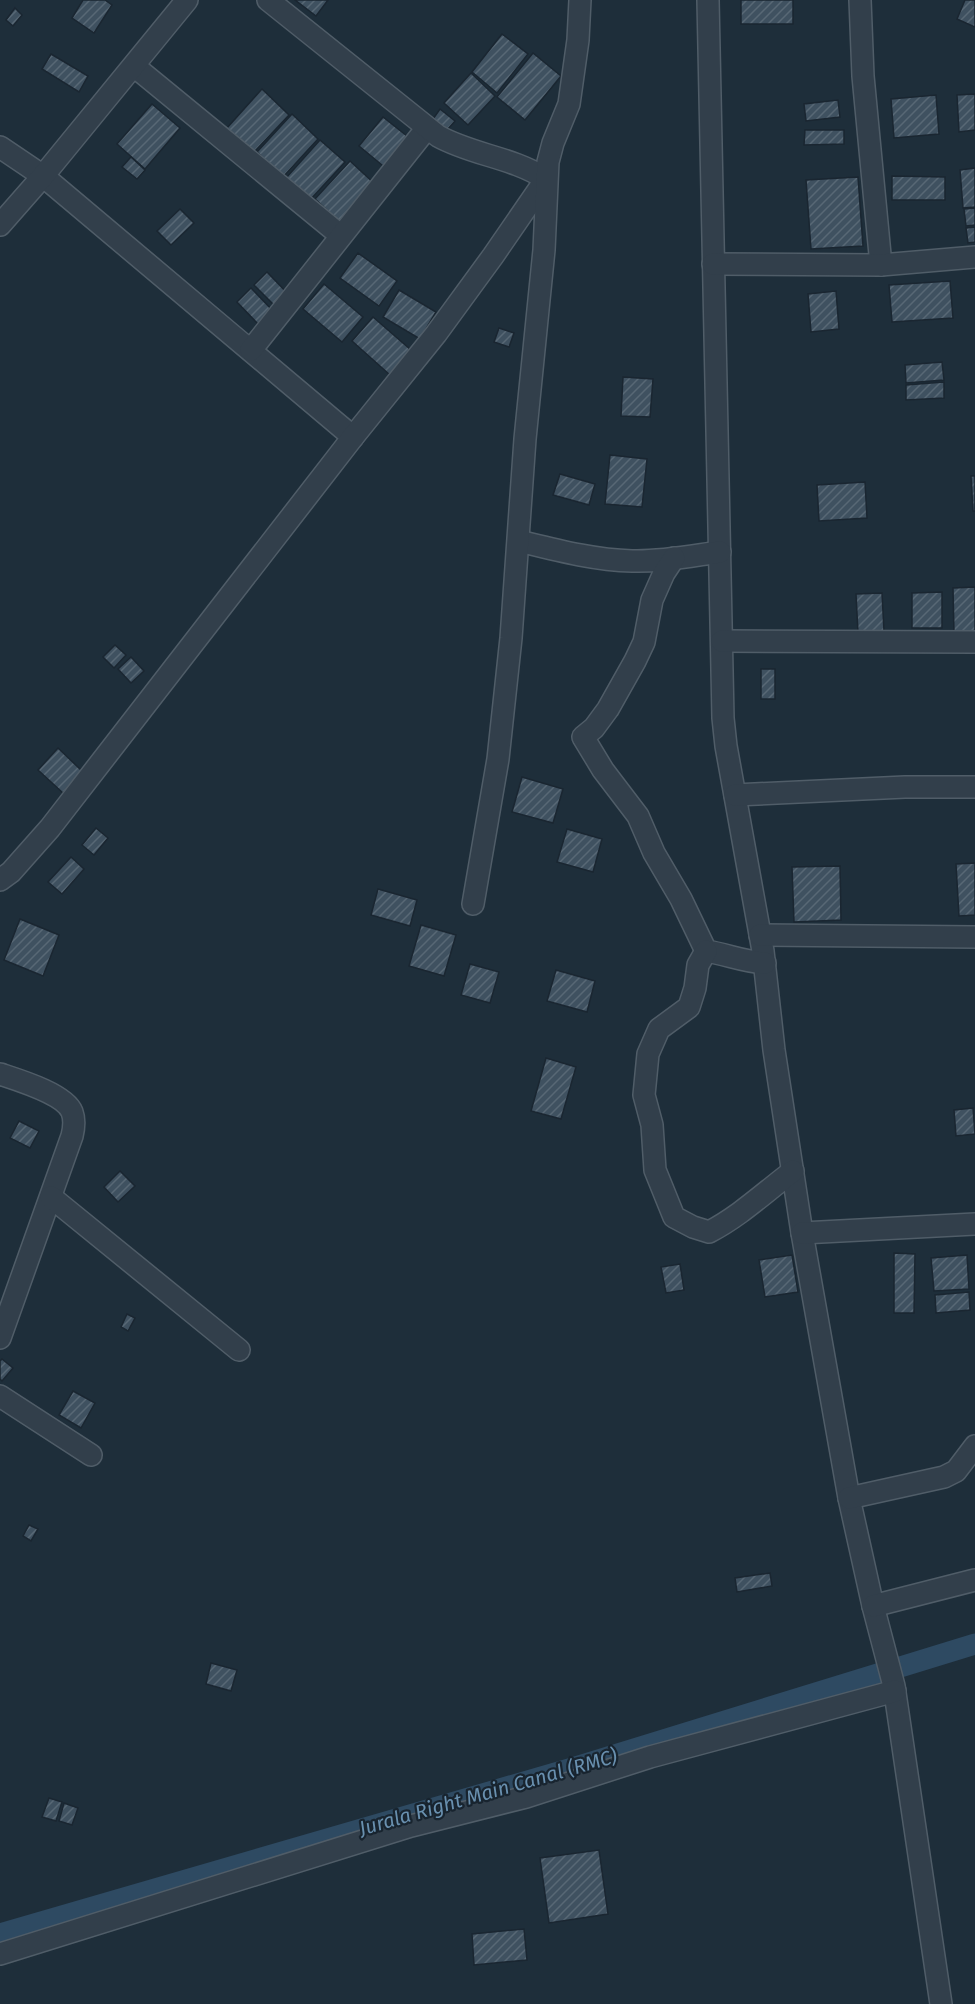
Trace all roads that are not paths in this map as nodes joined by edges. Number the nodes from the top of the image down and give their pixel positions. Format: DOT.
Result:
graph roads {
  1 [pos="187,0"];
  2 [pos="268,0"];
  3 [pos="580,0"];
  4 [pos="708,0"];
  5 [pos="860,0"];
  6 [pos="134,66"];
  7 [pos="427,128"];
  8 [pos="0,147"];
  9 [pos="43,176"];
  10 [pos="546,179"];
  11 [pos="0,225"];
  12 [pos="340,235"];
  13 [pos="975,257"];
  14 [pos="713,264"];
  15 [pos="881,265"];
  16 [pos="251,350"];
  17 [pos="353,437"];
  18 [pos="519,541"];
  19 [pos="720,552"];
  20 [pos="674,558"];
  21 [pos="722,641"];
  22 [pos="975,642"];
  23 [pos="975,786"];
  24 [pos="735,795"];
  25 [pos="0,880"];
  26 [pos="473,904"];
  27 [pos="760,935"];
  28 [pos="975,937"];
  29 [pos="706,951"];
  30 [pos="765,963"];
  31 [pos="0,1074"];
  32 [pos="793,1171"];
  33 [pos="51,1197"];
  34 [pos="975,1224"];
  35 [pos="802,1233"];
  36 [pos="0,1338"];
  37 [pos="239,1350"];
  38 [pos="0,1396"];
  39 [pos="975,1446"];
  40 [pos="91,1455"];
  41 [pos="849,1498"];
  42 [pos="975,1580"];
  43 [pos="874,1608"];
  44 [pos="895,1689"];
  45 [pos="0,1954"];
  46 [pos="942,2004"];
  1 -- 6 [label="street"];
  2 -- 7 [label="street"];
  3 -- 10 [label="street"];
  4 -- 14 [label="street"];
  5 -- 15 [label="street"];
  6 -- 9 [label="street"];
  6 -- 12 [label="street"];
  7 -- 10 [label="street"];
  7 -- 12 [label="street"];
  8 -- 9 [label="street"];
  9 -- 11 [label="street"];
  9 -- 16 [label="street"];
  10 -- 17 [label="street"];
  10 -- 18 [label="street"];
  12 -- 16 [label="street"];
  13 -- 15 [label="street"];
  14 -- 15 [label="street"];
  14 -- 19 [label="street"];
  16 -- 17 [label="street"];
  17 -- 25 [label="street"];
  18 -- 20 [label="street"];
  18 -- 26 [label="street"];
  19 -- 20 [label="street"];
  19 -- 21 [label="street"];
  20 -- 29 [label="street"];
  21 -- 22 [label="street"];
  21 -- 24 [label="street"];
  23 -- 24 [label="street"];
  24 -- 27 [label="street"];
  27 -- 28 [label="street"];
  27 -- 30 [label="street"];
  29 -- 30 [label="street"];
  29 -- 32 [label="street"];
  30 -- 32 [label="street"];
  31 -- 33 [label="street"];
  32 -- 35 [label="street"];
  33 -- 36 [label="street"];
  33 -- 37 [label="street"];
  34 -- 35 [label="street"];
  35 -- 41 [label="street"];
  38 -- 40 [label="street"];
  39 -- 41 [label="street"];
  41 -- 43 [label="street"];
  42 -- 43 [label="street"];
  43 -- 44 [label="street"];
  44 -- 45 [label="street"];
  44 -- 46 [label="street"];
}
